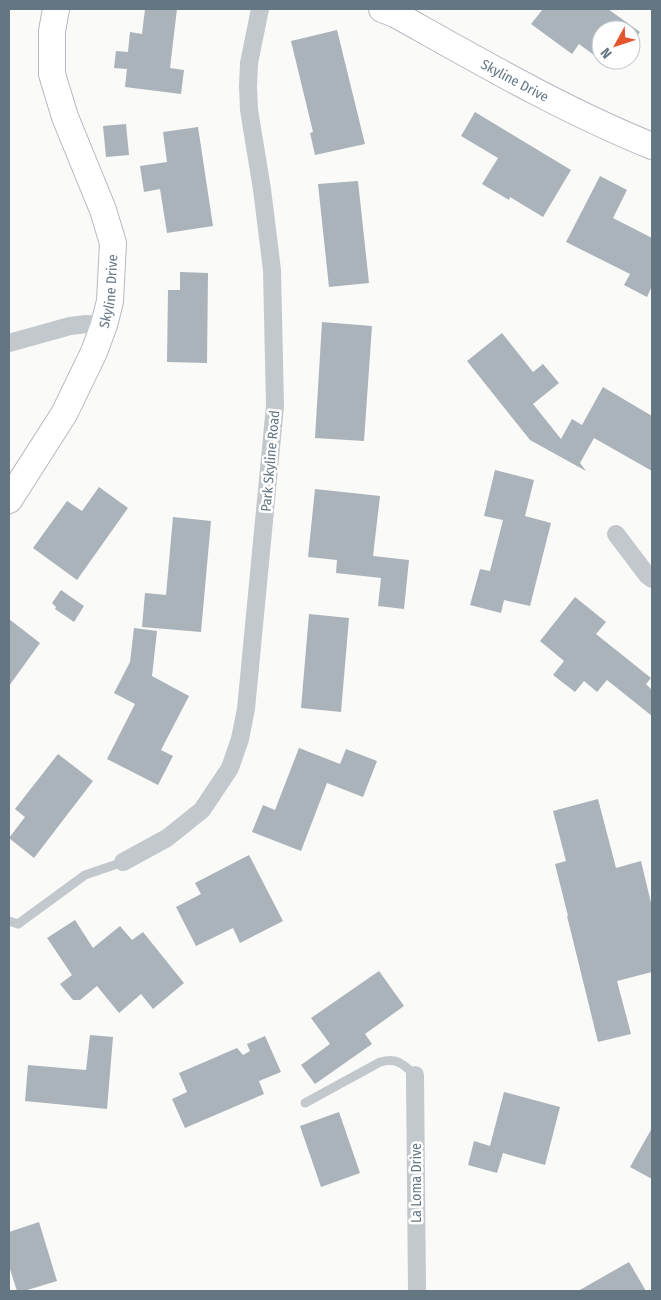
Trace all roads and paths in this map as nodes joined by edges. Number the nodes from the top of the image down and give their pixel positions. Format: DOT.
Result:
graph roads {
  1 [pos="56,9"];
  2 [pos="260,9"];
  3 [pos="382,9"];
  4 [pos="652,146"];
  5 [pos="104,325"];
  6 [pos="9,342"];
  7 [pos="9,500"];
  8 [pos="616,534"];
  9 [pos="652,579"];
  10 [pos="124,862"];
  11 [pos="9,921"];
  12 [pos="415,1075"];
  13 [pos="305,1103"];
  14 [pos="417,1291"];
  1 -- 5 [label="street, Skyline Drive"];
  2 -- 10 [label="street, Park Skyline Road"];
  3 -- 4 [label="street, Skyline Drive"];
  5 -- 6 [label="street"];
  5 -- 7 [label="street, Skyline Drive"];
  8 -- 9 [label="street"];
  10 -- 11 [label="lane"];
  12 -- 13 [label="lane"];
  12 -- 14 [label="street, La Loma Drive"];
}
